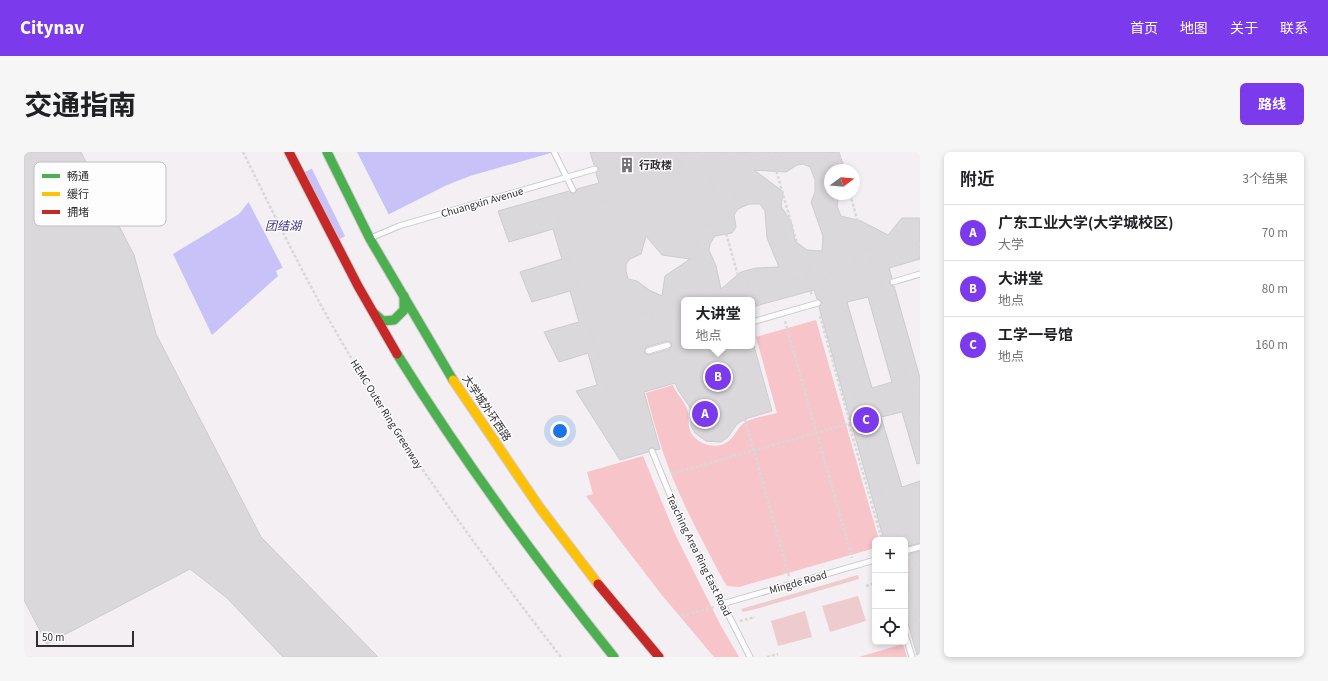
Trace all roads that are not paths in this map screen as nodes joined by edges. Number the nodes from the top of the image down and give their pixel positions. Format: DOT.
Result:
graph roads {
  1 [pos="289,152"];
  2 [pos="327,152"];
  3 [pos="554,152"];
  4 [pos="595,169"];
  5 [pos="568,177"];
  6 [pos="573,190"];
  7 [pos="370,238"];
  8 [pos="920,274"];
  9 [pos="893,282"];
  10 [pos="404,296"];
  11 [pos="818,303"];
  12 [pos="374,313"];
  13 [pos="755,321"];
  14 [pos="668,345"];
  15 [pos="648,351"];
  16 [pos="652,451"];
  17 [pos="920,547"];
  18 [pos="908,550"];
  19 [pos="872,561"];
  20 [pos="722,604"];
  21 [pos="908,644"];
  22 [pos="614,657"];
  23 [pos="659,657"];
  24 [pos="750,657"];
  25 [pos="912,657"];
  1 -- 12 [label="main road"];
  2 -- 7 [label="main road, 大学城外环西路"];
  3 -- 5 [label="lane"];
  4 -- 5 [label="lane, Chuangxin Avenue"];
  5 -- 6 [label="lane"];
  5 -- 7 [label="lane, Chuangxin Avenue"];
  7 -- 10 [label="main road, 大学城外环西路"];
  8 -- 9 [label="lane"];
  10 -- 12 [label="main road"];
  10 -- 23 [label="main road, 大学城外环西路"];
  11 -- 13 [label="lane"];
  12 -- 22 [label="main road"];
  14 -- 15 [label="lane"];
  16 -- 20 [label="lane, Teaching Area Ring East Road"];
  17 -- 18 [label="lane"];
  19 -- 20 [label="lane, Mingde Road"];
  20 -- 24 [label="lane, Teaching Area Ring East Road"];
  21 -- 25 [label="lane"];
}
